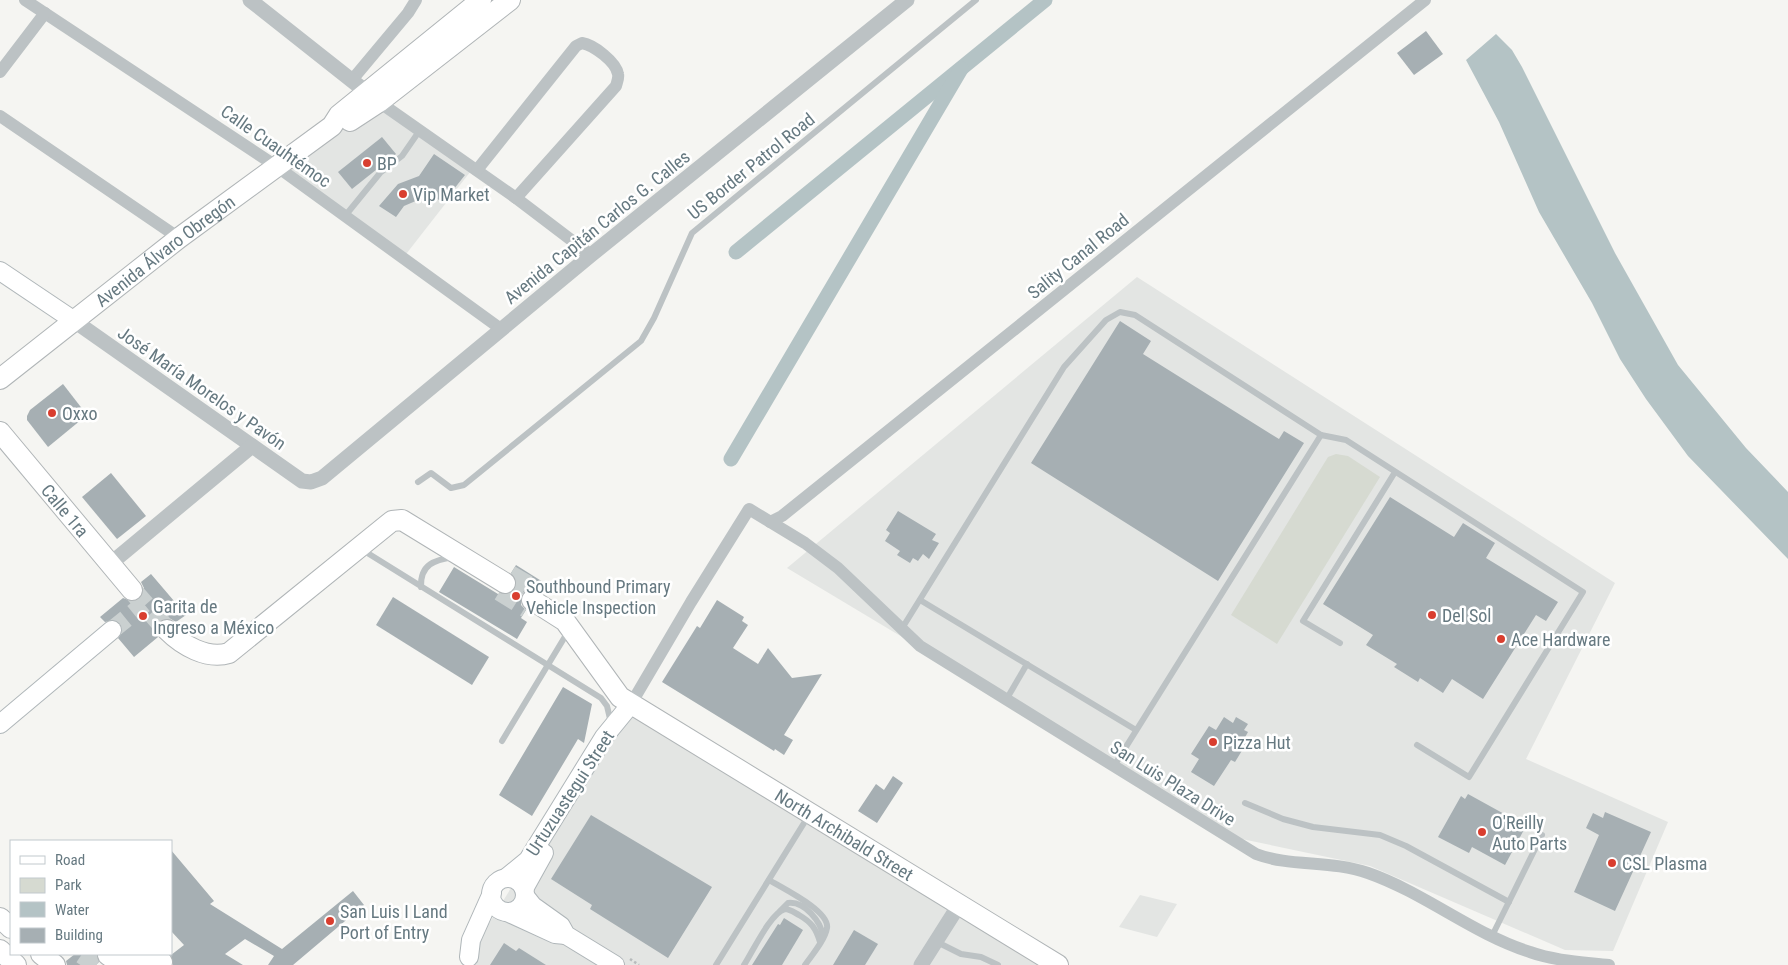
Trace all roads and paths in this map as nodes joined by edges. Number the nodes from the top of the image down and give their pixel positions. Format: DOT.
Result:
graph roads {
  1 [pos="25,0"];
  2 [pos="250,0"];
  3 [pos="416,0"];
  4 [pos="481,0"];
  5 [pos="510,0"];
  6 [pos="907,0"];
  7 [pos="976,0"];
  8 [pos="1425,0"];
  9 [pos="45,13"];
  10 [pos="0,72"];
  11 [pos="352,80"];
  12 [pos="373,97"];
  13 [pos="0,116"];
  14 [pos="420,130"];
  15 [pos="276,166"];
  16 [pos="477,170"];
  17 [pos="516,198"];
  18 [pos="345,216"];
  19 [pos="180,238"];
  20 [pos="591,255"];
  21 [pos="0,271"];
  22 [pos="73,320"];
  23 [pos="501,329"];
  24 [pos="0,379"];
  25 [pos="0,432"];
  26 [pos="1322,435"];
  27 [pos="252,446"];
  28 [pos="1396,472"];
  29 [pos="311,482"];
  30 [pos="418,482"];
  31 [pos="770,522"];
  32 [pos="359,548"];
  33 [pos="460,555"];
  34 [pos="110,564"];
  35 [pos="505,583"];
  36 [pos="422,586"];
  37 [pos="132,590"];
  38 [pos="532,600"];
  39 [pos="920,600"];
  40 [pos="570,629"];
  41 [pos="112,630"];
  42 [pos="167,630"];
  43 [pos="901,630"];
  44 [pos="1340,643"];
  45 [pos="1027,664"];
  46 [pos="548,665"];
  47 [pos="624,699"];
  48 [pos="1005,700"];
  49 [pos="0,724"];
  50 [pos="610,729"];
  51 [pos="1136,730"];
  52 [pos="502,740"];
  53 [pos="1417,745"];
  54 [pos="1114,766"];
  55 [pos="1246,803"];
  56 [pos="810,814"];
  57 [pos="1542,835"];
  58 [pos="506,878"];
  59 [pos="769,880"];
  60 [pos="525,892"];
  61 [pos="492,893"];
  62 [pos="1509,902"];
  63 [pos="959,905"];
  64 [pos="506,912"];
  65 [pos="0,916"];
  66 [pos="10,927"];
  67 [pos="566,935"];
  68 [pos="1492,936"];
  69 [pos="821,939"];
  70 [pos="936,941"];
  71 [pos="0,950"];
  72 [pos="18,955"];
  73 [pos="45,955"];
  74 [pos="62,959"];
  75 [pos="152,960"];
  76 [pos="111,961"];
  77 [pos="467,961"];
  78 [pos="16,965"];
  79 [pos="32,965"];
  80 [pos="615,965"];
  81 [pos="716,965"];
  82 [pos="744,965"];
  83 [pos="805,965"];
  84 [pos="921,965"];
  85 [pos="998,965"];
  86 [pos="1058,965"];
  87 [pos="1609,965"];
  1 -- 9 [label="street, Calle Cuauhtémoc"];
  2 -- 11 [label="street"];
  3 -- 11 [label="street"];
  4 -- 12 [label="highway, Avenida Álvaro Obregón"];
  5 -- 12 [label="highway, Avenida Álvaro Obregón"];
  6 -- 20 [label="street, Avenida Capitán Carlos G. Calles"];
  7 -- 30 [label="lane, US Border Patrol Road"];
  8 -- 31 [label="street, Sality Canal Road"];
  9 -- 10 [label="street"];
  9 -- 15 [label="street, Calle Cuauhtémoc"];
  11 -- 12 [label="street"];
  12 -- 14 [label="street"];
  12 -- 15 [label="highway, Avenida Álvaro Obregón"];
  13 -- 19 [label="street"];
  14 -- 16 [label="street"];
  14 -- 18 [label="lane"];
  15 -- 18 [label="street, Calle Cuauhtémoc"];
  15 -- 19 [label="highway, Avenida Álvaro Obregón"];
  16 -- 17 [label="street"];
  16 -- 17 [label="street"];
  17 -- 20 [label="street"];
  18 -- 23 [label="street, Calle Cuauhtémoc"];
  19 -- 22 [label="highway, Avenida Álvaro Obregón"];
  20 -- 23 [label="street, Avenida Capitán Carlos G. Calles"];
  21 -- 22 [label="main road"];
  22 -- 24 [label="highway, Avenida Álvaro Obregón"];
  22 -- 27 [label="street, José María Morelos y Pavón"];
  23 -- 29 [label="street, Avenida Capitán Carlos G. Calles"];
  25 -- 34 [label="highway, Calle 1ra"];
  26 -- 28 [label="lane"];
  26 -- 39 [label="lane"];
  26 -- 51 [label="lane"];
  27 -- 29 [label="street, José María Morelos y Pavón"];
  27 -- 34 [label="street"];
  28 -- 44 [label="lane"];
  28 -- 53 [label="lane"];
  31 -- 43 [label="street, San Luis Plaza Drive"];
  31 -- 47 [label="street, Urtuzuastegui Street"];
  32 -- 33 [label="highway"];
  32 -- 36 [label="lane"];
  32 -- 42 [label="highway"];
  33 -- 35 [label="highway"];
  33 -- 36 [label="lane"];
  34 -- 37 [label="highway, Calle 1ra"];
  36 -- 46 [label="lane"];
  38 -- 40 [label="highway"];
  39 -- 43 [label="lane"];
  39 -- 45 [label="lane"];
  40 -- 46 [label="lane"];
  40 -- 47 [label="highway"];
  41 -- 49 [label="main road"];
  43 -- 48 [label="street, San Luis Plaza Drive"];
  45 -- 48 [label="lane"];
  45 -- 51 [label="lane"];
  46 -- 50 [label="lane"];
  46 -- 52 [label="lane"];
  47 -- 50 [label="main road, Urtuzuastegui Street"];
  47 -- 56 [label="highway, North Archibald Street"];
  47 -- 60 [label="main road, Urtuzuastegui Street"];
  48 -- 54 [label="street, San Luis Plaza Drive"];
  50 -- 58 [label="main road, Urtuzuastegui Street"];
  51 -- 54 [label="lane"];
  54 -- 68 [label="street, San Luis Plaza Drive"];
  55 -- 62 [label="lane"];
  56 -- 59 [label="lane"];
  56 -- 63 [label="highway, North Archibald Street"];
  57 -- 62 [label="lane"];
  58 -- 60 [label="main road"];
  58 -- 61 [label="main road"];
  59 -- 69 [label="lane"];
  59 -- 81 [label="lane"];
  60 -- 64 [label="main road"];
  60 -- 67 [label="main road"];
  61 -- 64 [label="main road"];
  61 -- 77 [label="main road"];
  62 -- 68 [label="lane"];
  63 -- 70 [label="street"];
  63 -- 86 [label="highway, North Archibald Street"];
  64 -- 67 [label="main road"];
  64 -- 77 [label="main road"];
  65 -- 66 [label="highway"];
  67 -- 80 [label="main road"];
  68 -- 87 [label="street, San Luis Plaza Drive"];
  69 -- 82 [label="lane"];
  69 -- 83 [label="lane"];
  70 -- 84 [label="street"];
  70 -- 85 [label="lane"];
  71 -- 78 [label="highway"];
  72 -- 79 [label="highway"];
  73 -- 74 [label="highway"];
  75 -- 76 [label="highway"];
}
